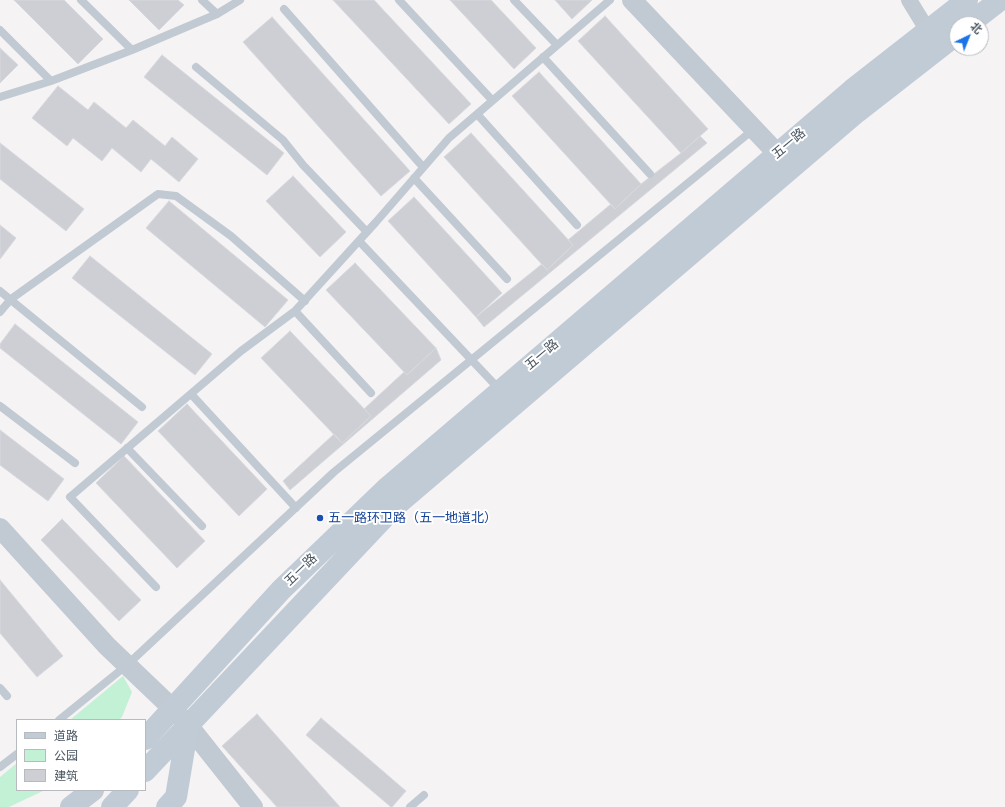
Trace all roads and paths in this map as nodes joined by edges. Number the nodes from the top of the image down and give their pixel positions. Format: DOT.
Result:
graph roads {
  1 [pos="81,0"];
  2 [pos="202,0"];
  3 [pos="240,0"];
  4 [pos="399,0"];
  5 [pos="514,0"];
  6 [pos="610,0"];
  7 [pos="632,0"];
  8 [pos="909,0"];
  9 [pos="968,0"];
  10 [pos="1000,0"];
  11 [pos="284,9"];
  12 [pos="217,14"];
  13 [pos="979,16"];
  14 [pos="0,30"];
  15 [pos="928,31"];
  16 [pos="949,40"];
  17 [pos="557,45"];
  18 [pos="132,50"];
  19 [pos="543,57"];
  20 [pos="196,67"];
  21 [pos="51,81"];
  22 [pos="0,97"];
  23 [pos="492,100"];
  24 [pos="477,114"];
  25 [pos="754,129"];
  26 [pos="784,161"];
  27 [pos="423,167"];
  28 [pos="650,174"];
  29 [pos="414,178"];
  30 [pos="577,224"];
  31 [pos="367,232"];
  32 [pos="359,241"];
  33 [pos="507,279"];
  34 [pos="0,291"];
  35 [pos="11,299"];
  36 [pos="305,300"];
  37 [pos="295,311"];
  38 [pos="0,312"];
  39 [pos="472,360"];
  40 [pos="371,393"];
  41 [pos="191,394"];
  42 [pos="507,398"];
  43 [pos="0,406"];
  44 [pos="142,407"];
  45 [pos="127,448"];
  46 [pos="75,463"];
  47 [pos="296,508"];
  48 [pos="202,526"];
  49 [pos="0,528"];
  50 [pos="156,587"];
  51 [pos="127,665"];
  52 [pos="0,688"];
  53 [pos="7,696"];
  54 [pos="173,709"];
  55 [pos="60,719"];
  56 [pos="188,725"];
  57 [pos="146,738"];
  58 [pos="16,755"];
  59 [pos="0,767"];
  60 [pos="146,770"];
  61 [pos="92,791"];
  62 [pos="97,791"];
  63 [pos="127,791"];
  64 [pos="424,795"];
  65 [pos="71,807"];
  66 [pos="82,807"];
  67 [pos="112,807"];
  68 [pos="167,807"];
  69 [pos="253,807"];
  70 [pos="410,807"];
  1 -- 18 [label="lane"];
  2 -- 12 [label="lane"];
  3 -- 12 [label="lane"];
  4 -- 23 [label="lane"];
  5 -- 17 [label="lane"];
  6 -- 17 [label="lane"];
  7 -- 25 [label="street"];
  8 -- 15 [label="street"];
  9 -- 15 [label="main road, 五一路"];
  10 -- 13 [label="main road"];
  11 -- 27 [label="lane"];
  12 -- 18 [label="lane"];
  14 -- 21 [label="lane"];
  15 -- 26 [label="main road, 五一路"];
  16 -- 26 [label="main road, 五一路"];
  17 -- 19 [label="lane"];
  18 -- 21 [label="lane"];
  19 -- 23 [label="lane"];
  19 -- 28 [label="lane"];
  20 -- 31 [label="lane"];
  21 -- 22 [label="lane"];
  23 -- 24 [label="lane"];
  24 -- 27 [label="lane"];
  24 -- 30 [label="lane"];
  25 -- 26 [label="street"];
  25 -- 39 [label="lane"];
  26 -- 42 [label="main road, 五一路"];
  27 -- 29 [label="lane"];
  29 -- 31 [label="lane"];
  29 -- 33 [label="lane"];
  31 -- 32 [label="lane"];
  32 -- 36 [label="lane"];
  32 -- 39 [label="lane"];
  34 -- 35 [label="lane"];
  35 -- 36 [label="lane"];
  35 -- 38 [label="lane"];
  35 -- 44 [label="lane"];
  36 -- 37 [label="lane"];
  37 -- 40 [label="lane"];
  37 -- 41 [label="lane"];
  39 -- 42 [label="lane"];
  39 -- 47 [label="lane"];
  41 -- 45 [label="lane"];
  41 -- 47 [label="lane"];
  42 -- 54 [label="main road, 五一路"];
  42 -- 56 [label="main road, 五一路"];
  43 -- 46 [label="lane"];
  45 -- 48 [label="lane"];
  45 -- 50 [label="lane"];
  47 -- 51 [label="lane"];
  49 -- 51 [label="street"];
  51 -- 54 [label="street"];
  51 -- 55 [label="lane"];
  52 -- 53 [label="lane"];
  54 -- 56 [label="street"];
  54 -- 57 [label="main road, 五一路"];
  56 -- 60 [label="main road, 五一路"];
  56 -- 68 [label="main road"];
  56 -- 69 [label="street"];
  58 -- 59 [label="lane"];
  61 -- 65 [label="main road"];
  62 -- 66 [label="main road"];
  63 -- 67 [label="main road"];
  64 -- 70 [label="lane"];
}
